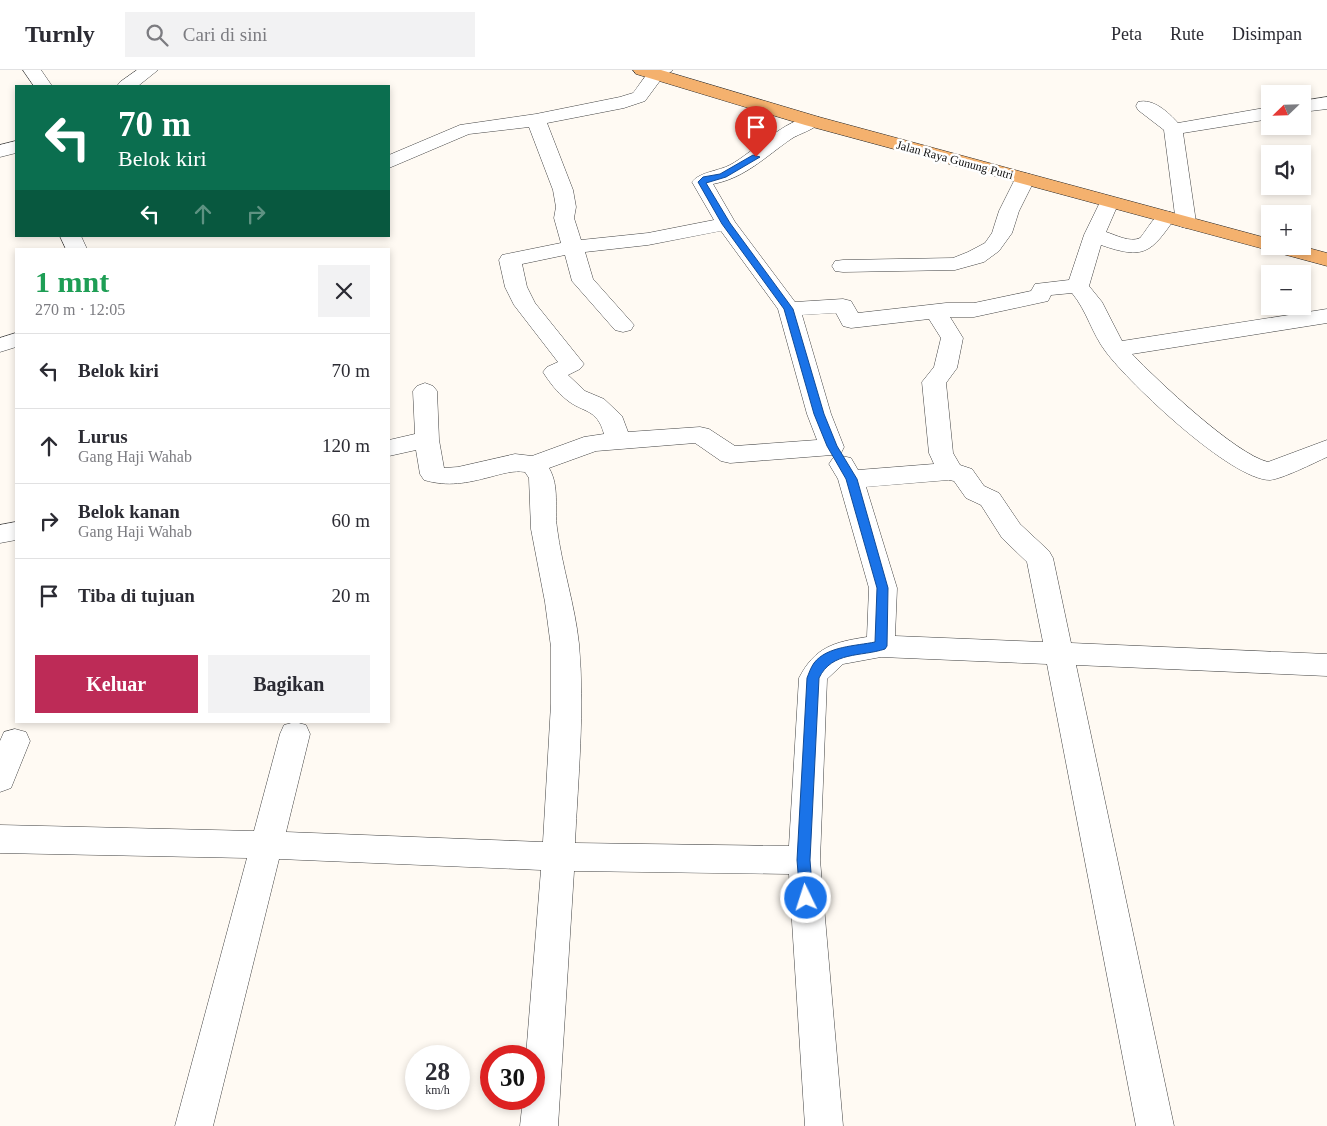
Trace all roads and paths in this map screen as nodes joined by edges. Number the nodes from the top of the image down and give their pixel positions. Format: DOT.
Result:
graph roads {
  1 [pos="32,70"];
  2 [pos="149,70"];
  3 [pos="654,71"];
  4 [pos="42,85"];
  5 [pos="127,85"];
  6 [pos="1327,103"];
  7 [pos="1145,106"];
  8 [pos="1311,106"];
  9 [pos="1261,115"];
  10 [pos="536,120"];
  11 [pos="812,120"];
  12 [pos="1173,130"];
  13 [pos="15,137"];
  14 [pos="0,142"];
  15 [pos="15,147"];
  16 [pos="0,151"];
  17 [pos="390,162"];
  18 [pos="1024,179"];
  19 [pos="1109,202"];
  20 [pos="1176,220"];
  21 [pos="726,224"];
  22 [pos="1094,235"];
  23 [pos="1261,243"];
  24 [pos="572,247"];
  25 [pos="1309,255"];
  26 [pos="1327,260"];
  27 [pos="843,266"];
  28 [pos="1078,286"];
  29 [pos="789,309"];
  30 [pos="937,312"];
  31 [pos="1327,316"];
  32 [pos="623,326"];
  33 [pos="15,340"];
  34 [pos="0,345"];
  35 [pos="1116,349"];
  36 [pos="425,391"];
  37 [pos="427,440"];
  38 [pos="618,441"];
  39 [pos="832,446"];
  40 [pos="390,448"];
  41 [pos="1327,448"];
  42 [pos="533,465"];
  43 [pos="950,471"];
  44 [pos="851,479"];
  45 [pos="15,531"];
  46 [pos="0,534"];
  47 [pos="881,646"];
  48 [pos="1059,652"];
  49 [pos="1326,667"];
  50 [pos="295,734"];
  51 [pos="15,741"];
  52 [pos="0,779"];
  53 [pos="0,838"];
  54 [pos="266,845"];
  55 [pos="559,857"];
  56 [pos="804,860"];
  57 [pos="194,1126"];
  58 [pos="539,1126"];
  59 [pos="824,1126"];
  60 [pos="1155,1126"];
  1 -- 4 [label="street"];
  2 -- 5 [label="street"];
  3 -- 10 [label="street"];
  3 -- 11 [label="main road, Jalan Raya Gunung Putri"];
  6 -- 8 [label="street"];
  7 -- 12 [label="street"];
  9 -- 12 [label="street"];
  10 -- 17 [label="street"];
  10 -- 24 [label="street"];
  11 -- 18 [label="main road, Jalan Raya Gunung Putri"];
  11 -- 21 [label="street"];
  12 -- 20 [label="street"];
  13 -- 14 [label="street"];
  15 -- 16 [label="street"];
  18 -- 19 [label="main road, Jalan Raya Gunung Putri"];
  18 -- 27 [label="street"];
  19 -- 20 [label="main road, Jalan Raya Gunung Putri"];
  19 -- 22 [label="street"];
  20 -- 22 [label="street"];
  20 -- 23 [label="main road, Jalan Raya Gunung Putri"];
  21 -- 24 [label="street"];
  21 -- 29 [label="street"];
  22 -- 28 [label="street"];
  24 -- 32 [label="street"];
  24 -- 38 [label="street"];
  25 -- 26 [label="main road"];
  28 -- 30 [label="street"];
  28 -- 35 [label="street"];
  29 -- 30 [label="street"];
  29 -- 39 [label="street"];
  30 -- 43 [label="street"];
  31 -- 35 [label="street"];
  33 -- 34 [label="street"];
  35 -- 41 [label="street"];
  36 -- 37 [label="street"];
  37 -- 40 [label="street"];
  37 -- 42 [label="street"];
  38 -- 39 [label="street"];
  38 -- 42 [label="street"];
  39 -- 44 [label="street"];
  42 -- 55 [label="street"];
  43 -- 44 [label="street"];
  43 -- 48 [label="street"];
  44 -- 47 [label="street"];
  45 -- 46 [label="street"];
  47 -- 48 [label="street"];
  47 -- 56 [label="street"];
  48 -- 49 [label="street"];
  48 -- 60 [label="street"];
  50 -- 54 [label="street"];
  51 -- 52 [label="street"];
  53 -- 54 [label="street"];
  54 -- 55 [label="street"];
  54 -- 57 [label="street"];
  55 -- 56 [label="street"];
  55 -- 58 [label="street"];
  56 -- 59 [label="street"];
}
